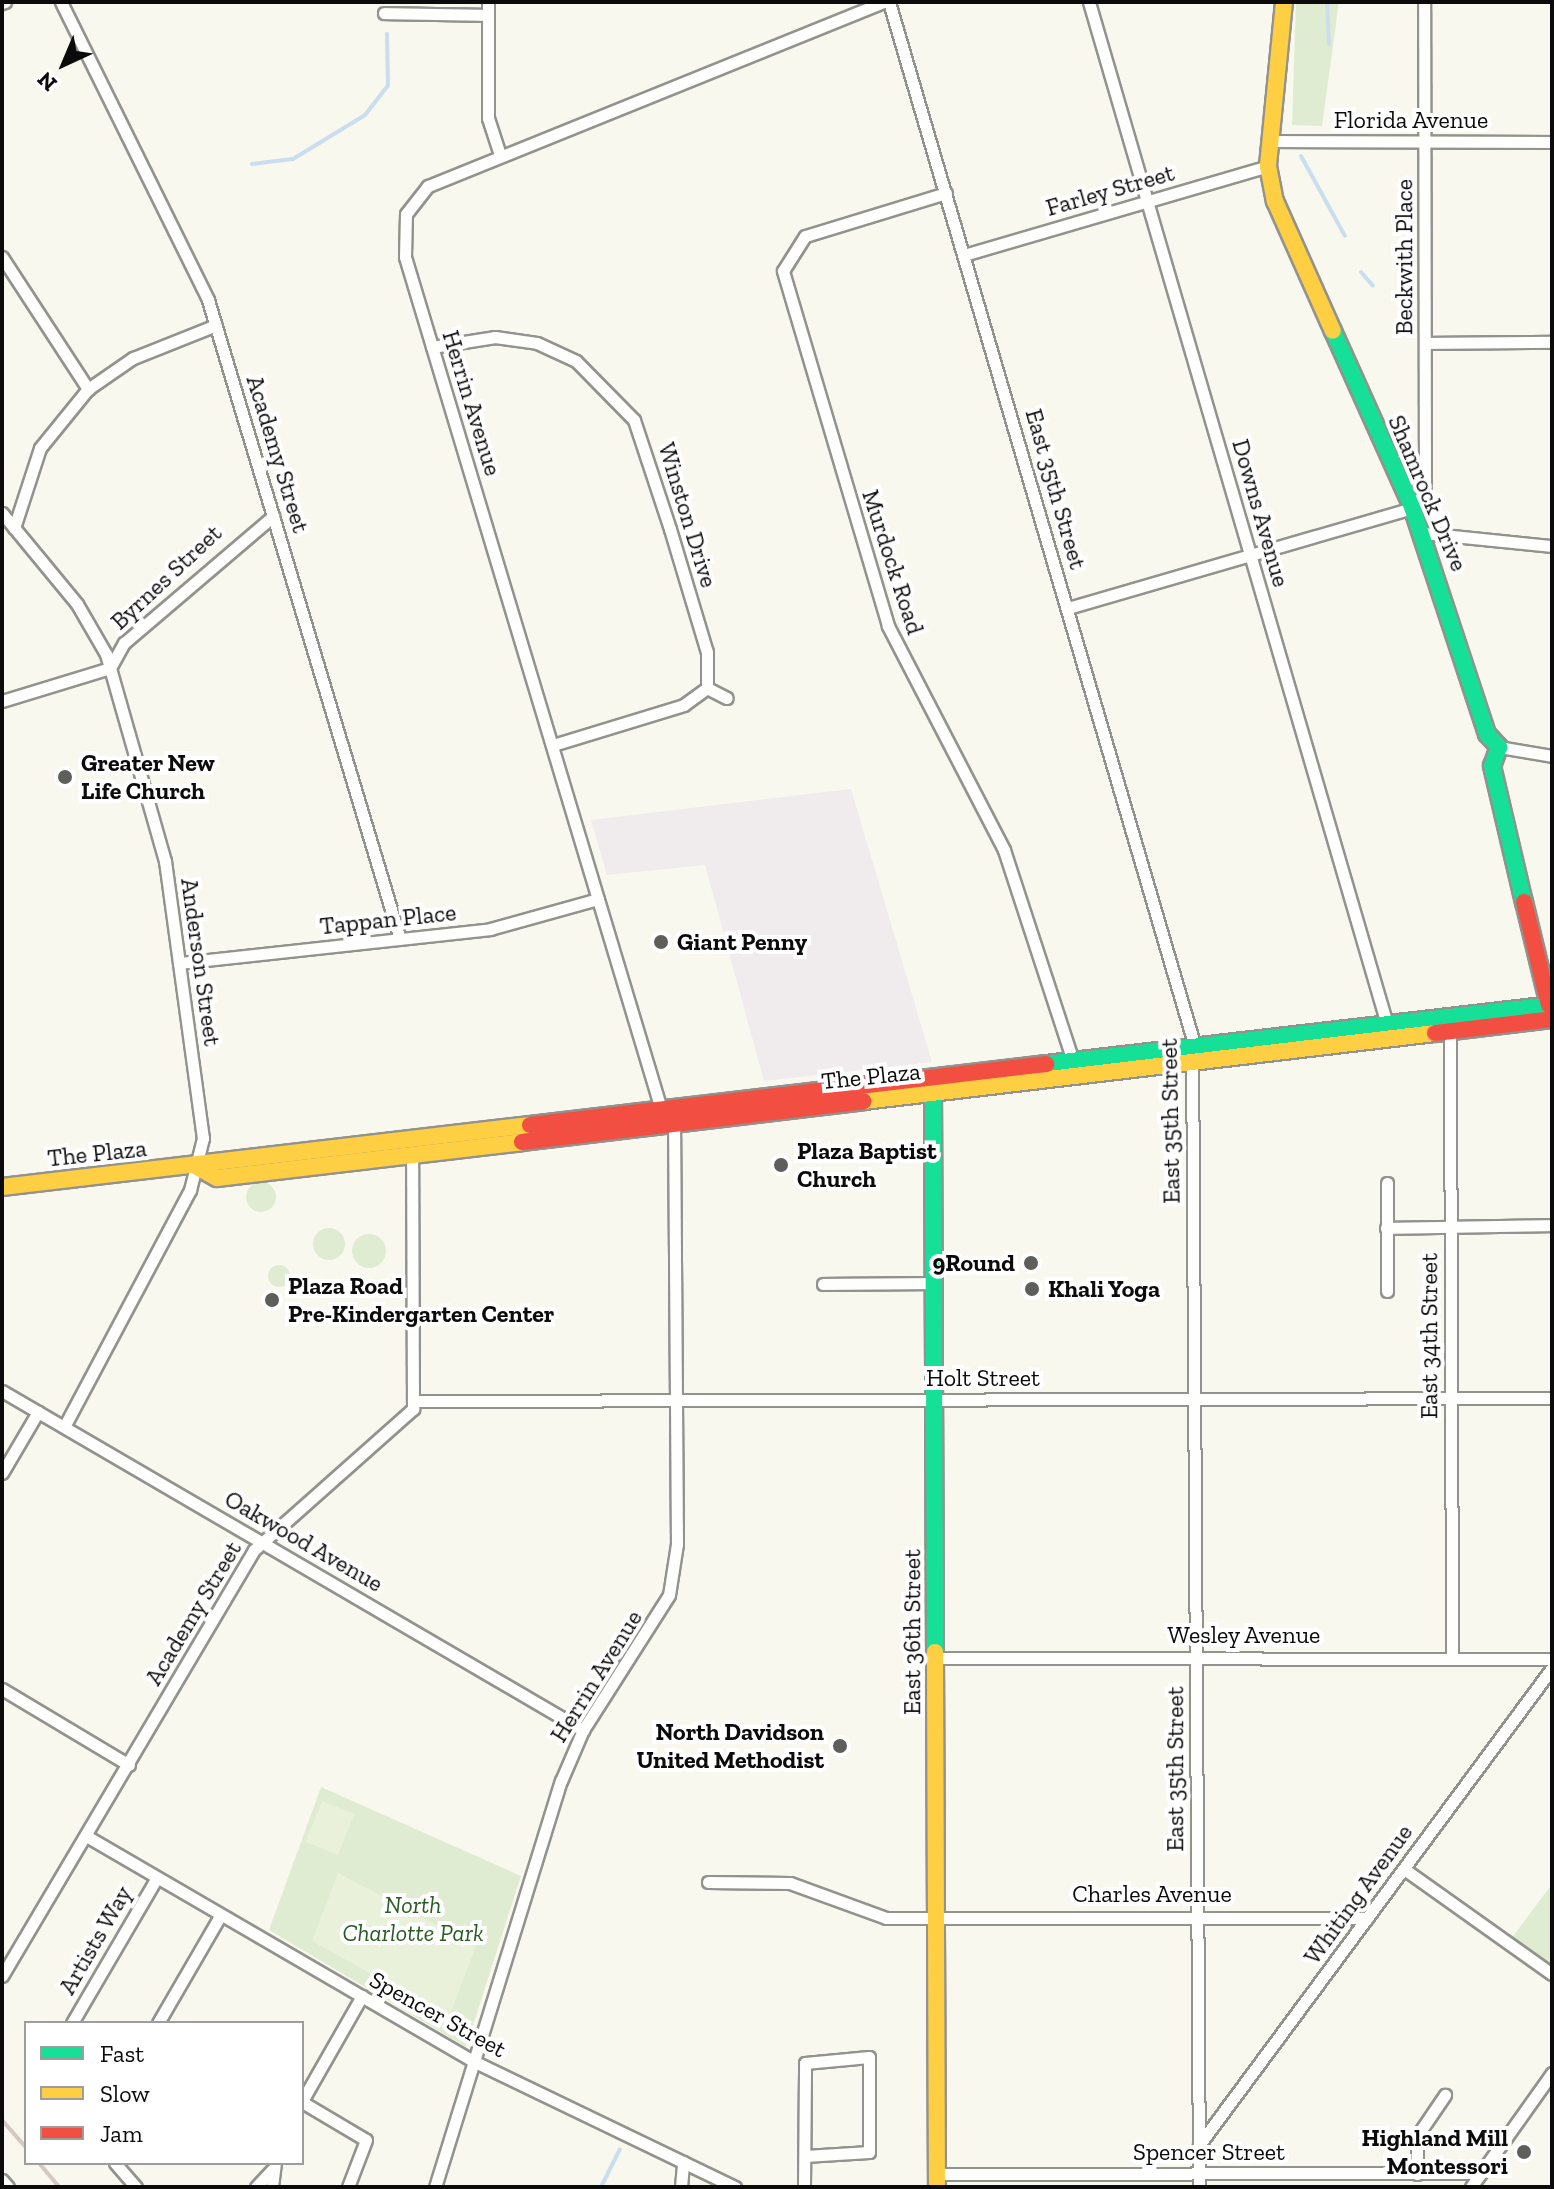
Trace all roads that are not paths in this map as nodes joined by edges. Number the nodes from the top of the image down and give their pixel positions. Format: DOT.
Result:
graph roads {
  1 [pos="61,2"];
  2 [pos="488,2"];
  3 [pos="887,2"];
  4 [pos="1089,2"];
  5 [pos="1284,2"];
  6 [pos="1424,2"];
  7 [pos="409,8"];
  8 [pos="384,13"];
  9 [pos="487,15"];
  10 [pos="1269,141"];
  11 [pos="1425,141"];
  12 [pos="1552,142"];
  13 [pos="500,156"];
  14 [pos="1268,166"];
  15 [pos="946,193"];
  16 [pos="1147,202"];
  17 [pos="964,255"];
  18 [pos="2,257"];
  19 [pos="216,325"];
  20 [pos="1552,342"];
  21 [pos="1426,343"];
  22 [pos="432,347"];
  23 [pos="88,389"];
  24 [pos="1412,507"];
  25 [pos="2,513"];
  26 [pos="273,516"];
  27 [pos="14,528"];
  28 [pos="1423,533"];
  29 [pos="1552,546"];
  30 [pos="1250,554"];
  31 [pos="1068,608"];
  32 [pos="110,668"];
  33 [pos="707,688"];
  34 [pos="727,698"];
  35 [pos="2,701"];
  36 [pos="553,745"];
  37 [pos="1499,747"];
  38 [pos="1552,756"];
  39 [pos="598,899"];
  40 [pos="400,939"];
  41 [pos="179,963"];
  42 [pos="1551,1009"];
  43 [pos="1450,1023"];
  44 [pos="1389,1030"];
  45 [pos="1192,1053"];
  46 [pos="1075,1068"];
  47 [pos="933,1076"];
  48 [pos="933,1094"];
  49 [pos="661,1109"];
  50 [pos="674,1121"];
  51 [pos="412,1155"];
  52 [pos="197,1167"];
  53 [pos="1387,1183"];
  54 [pos="2,1187"];
  55 [pos="1552,1225"];
  56 [pos="1386,1228"];
  57 [pos="1450,1228"];
  58 [pos="933,1283"];
  59 [pos="823,1284"];
  60 [pos="1387,1291"];
  61 [pos="2,1391"];
  62 [pos="1451,1398"];
  63 [pos="1552,1398"];
  64 [pos="1195,1399"];
  65 [pos="415,1401"];
  66 [pos="673,1401"];
  67 [pos="934,1401"];
  68 [pos="38,1412"];
  69 [pos="64,1427"];
  70 [pos="2,1473"];
  71 [pos="262,1542"];
  72 [pos="1452,1656"];
  73 [pos="1196,1657"];
  74 [pos="936,1658"];
  75 [pos="1552,1659"];
  76 [pos="1552,1668"];
  77 [pos="2,1689"];
  78 [pos="583,1730"];
  79 [pos="129,1765"];
  80 [pos="88,1837"];
  81 [pos="1404,1869"];
  82 [pos="156,1879"];
  83 [pos="708,1882"];
  84 [pos="220,1916"];
  85 [pos="936,1916"];
  86 [pos="1197,1916"];
  87 [pos="1367,1918"];
  88 [pos="1552,1974"];
  89 [pos="2,1976"];
  90 [pos="362,1996"];
  91 [pos="73,2021"];
  92 [pos="159,2021"];
  93 [pos="473,2061"];
  94 [pos="1552,2073"];
  95 [pos="1445,2095"];
  96 [pos="304,2098"];
  97 [pos="304,2103"];
  98 [pos="1199,2145"];
  99 [pos="805,2156"];
  100 [pos="683,2162"];
  101 [pos="117,2165"];
  102 [pos="274,2167"];
  103 [pos="1481,2173"];
  104 [pos="1199,2174"];
  105 [pos="1417,2174"];
  106 [pos="2,2180"];
  107 [pos="937,2181"];
  108 [pos="1332,2181"];
  109 [pos="8,2187"];
  110 [pos="136,2187"];
  111 [pos="256,2187"];
  112 [pos="272,2187"];
  113 [pos="348,2187"];
  114 [pos="435,2187"];
  115 [pos="681,2187"];
  116 [pos="735,2187"];
  117 [pos="804,2187"];
  118 [pos="1199,2187"];
  119 [pos="1471,2187"];
  1 -- 19 [label="street, Academy Street"];
  2 -- 9 [label="street"];
  3 -- 13 [label="street, Herrin Avenue"];
  3 -- 15 [label="street, East 35th Street"];
  4 -- 16 [label="street, Downs Avenue"];
  5 -- 10 [label="main road, Shamrock Drive"];
  6 -- 11 [label="street, Beckwith Place"];
  7 -- 8 [label="street"];
  7 -- 9 [label="street"];
  9 -- 13 [label="street"];
  10 -- 11 [label="street, Florida Avenue"];
  10 -- 14 [label="main road, Shamrock Drive"];
  11 -- 12 [label="street, Florida Avenue"];
  11 -- 21 [label="street, Beckwith Place"];
  13 -- 22 [label="street, Herrin Avenue"];
  14 -- 16 [label="street, Farley Street"];
  14 -- 24 [label="main road, Shamrock Drive"];
  15 -- 17 [label="street, East 35th Street"];
  15 -- 46 [label="street, Murdock Road"];
  16 -- 17 [label="street, Farley Street"];
  16 -- 30 [label="street, Downs Avenue"];
  17 -- 31 [label="street, East 35th Street"];
  18 -- 23 [label="street"];
  19 -- 23 [label="street"];
  19 -- 26 [label="street, Academy Street"];
  20 -- 21 [label="street"];
  21 -- 24 [label="street, Beckwith Place"];
  22 -- 33 [label="street, Winston Drive"];
  22 -- 36 [label="street, Herrin Avenue"];
  23 -- 27 [label="street"];
  24 -- 28 [label="main road, Shamrock Drive"];
  24 -- 30 [label="street"];
  25 -- 27 [label="street, Anderson Street"];
  26 -- 32 [label="street, Byrnes Street"];
  26 -- 40 [label="street, Academy Street"];
  27 -- 32 [label="street, Anderson Street"];
  28 -- 29 [label="street"];
  28 -- 37 [label="main road, Shamrock Drive"];
  30 -- 31 [label="street"];
  30 -- 44 [label="street, Downs Avenue"];
  31 -- 45 [label="street, East 35th Street"];
  32 -- 35 [label="street, Byrnes Street"];
  32 -- 41 [label="street, Anderson Street"];
  33 -- 34 [label="street"];
  33 -- 36 [label="street"];
  36 -- 39 [label="street, Herrin Avenue"];
  37 -- 38 [label="street"];
  37 -- 42 [label="main road"];
  39 -- 40 [label="street, Tappan Place"];
  39 -- 49 [label="street, Herrin Avenue"];
  40 -- 41 [label="street, Tappan Place"];
  41 -- 52 [label="street, Anderson Street"];
  42 -- 43 [label="main road, The Plaza"];
  43 -- 44 [label="main road, The Plaza"];
  43 -- 57 [label="street, East 34th Street"];
  44 -- 45 [label="main road, The Plaza"];
  45 -- 46 [label="main road, The Plaza"];
  45 -- 64 [label="street, East 35th Street"];
  46 -- 47 [label="main road, The Plaza"];
  46 -- 48 [label="main road, The Plaza"];
  47 -- 48 [label="main road, East 36th Street"];
  47 -- 49 [label="main road, The Plaza"];
  48 -- 50 [label="main road, The Plaza"];
  48 -- 58 [label="main road, East 36th Street"];
  49 -- 52 [label="main road, The Plaza"];
  50 -- 51 [label="main road, The Plaza"];
  50 -- 66 [label="street, Herrin Avenue"];
  51 -- 52 [label="main road, The Plaza"];
  51 -- 65 [label="street"];
  52 -- 54 [label="main road, The Plaza"];
  52 -- 69 [label="street, Anderson Street"];
  53 -- 56 [label="street"];
  55 -- 57 [label="street"];
  56 -- 57 [label="street"];
  56 -- 60 [label="street"];
  57 -- 62 [label="street, East 34th Street"];
  58 -- 59 [label="street"];
  58 -- 67 [label="main road, East 36th Street"];
  61 -- 68 [label="street, Oakwood Avenue"];
  62 -- 63 [label="street, Holt Street"];
  62 -- 64 [label="street, Holt Street"];
  62 -- 72 [label="street, East 34th Street"];
  64 -- 67 [label="street, Holt Street"];
  64 -- 73 [label="street, East 35th Street"];
  65 -- 66 [label="street, Holt Street"];
  65 -- 71 [label="street, Academy Street"];
  66 -- 67 [label="street, Holt Street"];
  66 -- 78 [label="street, Herrin Avenue"];
  67 -- 74 [label="main road, East 36th Street"];
  68 -- 69 [label="street, Oakwood Avenue"];
  68 -- 70 [label="street"];
  69 -- 71 [label="street, Oakwood Avenue"];
  71 -- 78 [label="street, Oakwood Avenue"];
  71 -- 79 [label="street, Academy Street"];
  72 -- 73 [label="street, Wesley Avenue"];
  72 -- 75 [label="street, Wesley Avenue"];
  73 -- 74 [label="street, Wesley Avenue"];
  73 -- 86 [label="street, East 35th Street"];
  74 -- 85 [label="main road, East 36th Street"];
  76 -- 81 [label="street, Whiting Avenue"];
  77 -- 79 [label="street"];
  78 -- 93 [label="street, Herrin Avenue"];
  79 -- 80 [label="street, Academy Street"];
  80 -- 82 [label="street, Spencer Street"];
  80 -- 89 [label="street, Academy Street"];
  81 -- 87 [label="street, Whiting Avenue"];
  81 -- 88 [label="street"];
  82 -- 84 [label="street, Spencer Street"];
  82 -- 91 [label="street, Artists Way"];
  83 -- 85 [label="street, Charles Avenue"];
  84 -- 90 [label="street, Spencer Street"];
  84 -- 92 [label="street"];
  85 -- 86 [label="street, Charles Avenue"];
  85 -- 107 [label="main road, East 36th Street"];
  86 -- 87 [label="street, Charles Avenue"];
  86 -- 98 [label="street, East 35th Street"];
  87 -- 98 [label="street, Whiting Avenue"];
  90 -- 93 [label="street, Spencer Street"];
  90 -- 96 [label="street"];
  93 -- 100 [label="street, Spencer Street"];
  93 -- 114 [label="street, Herrin Avenue"];
  94 -- 103 [label="street"];
  95 -- 105 [label="street"];
  97 -- 113 [label="street"];
  98 -- 104 [label="street, East 35th Street"];
  99 -- 99 [label="street"];
  99 -- 117 [label="street"];
  100 -- 115 [label="street"];
  100 -- 116 [label="street, Spencer Street"];
  101 -- 110 [label="street"];
  102 -- 111 [label="street"];
  102 -- 112 [label="street"];
  103 -- 105 [label="street, Spencer Street"];
  103 -- 119 [label="street"];
  104 -- 107 [label="street, Spencer Street"];
  104 -- 108 [label="street, Spencer Street"];
  104 -- 118 [label="street, East 35th Street"];
  105 -- 108 [label="street, Spencer Street"];
  106 -- 109 [label="street"];
}
